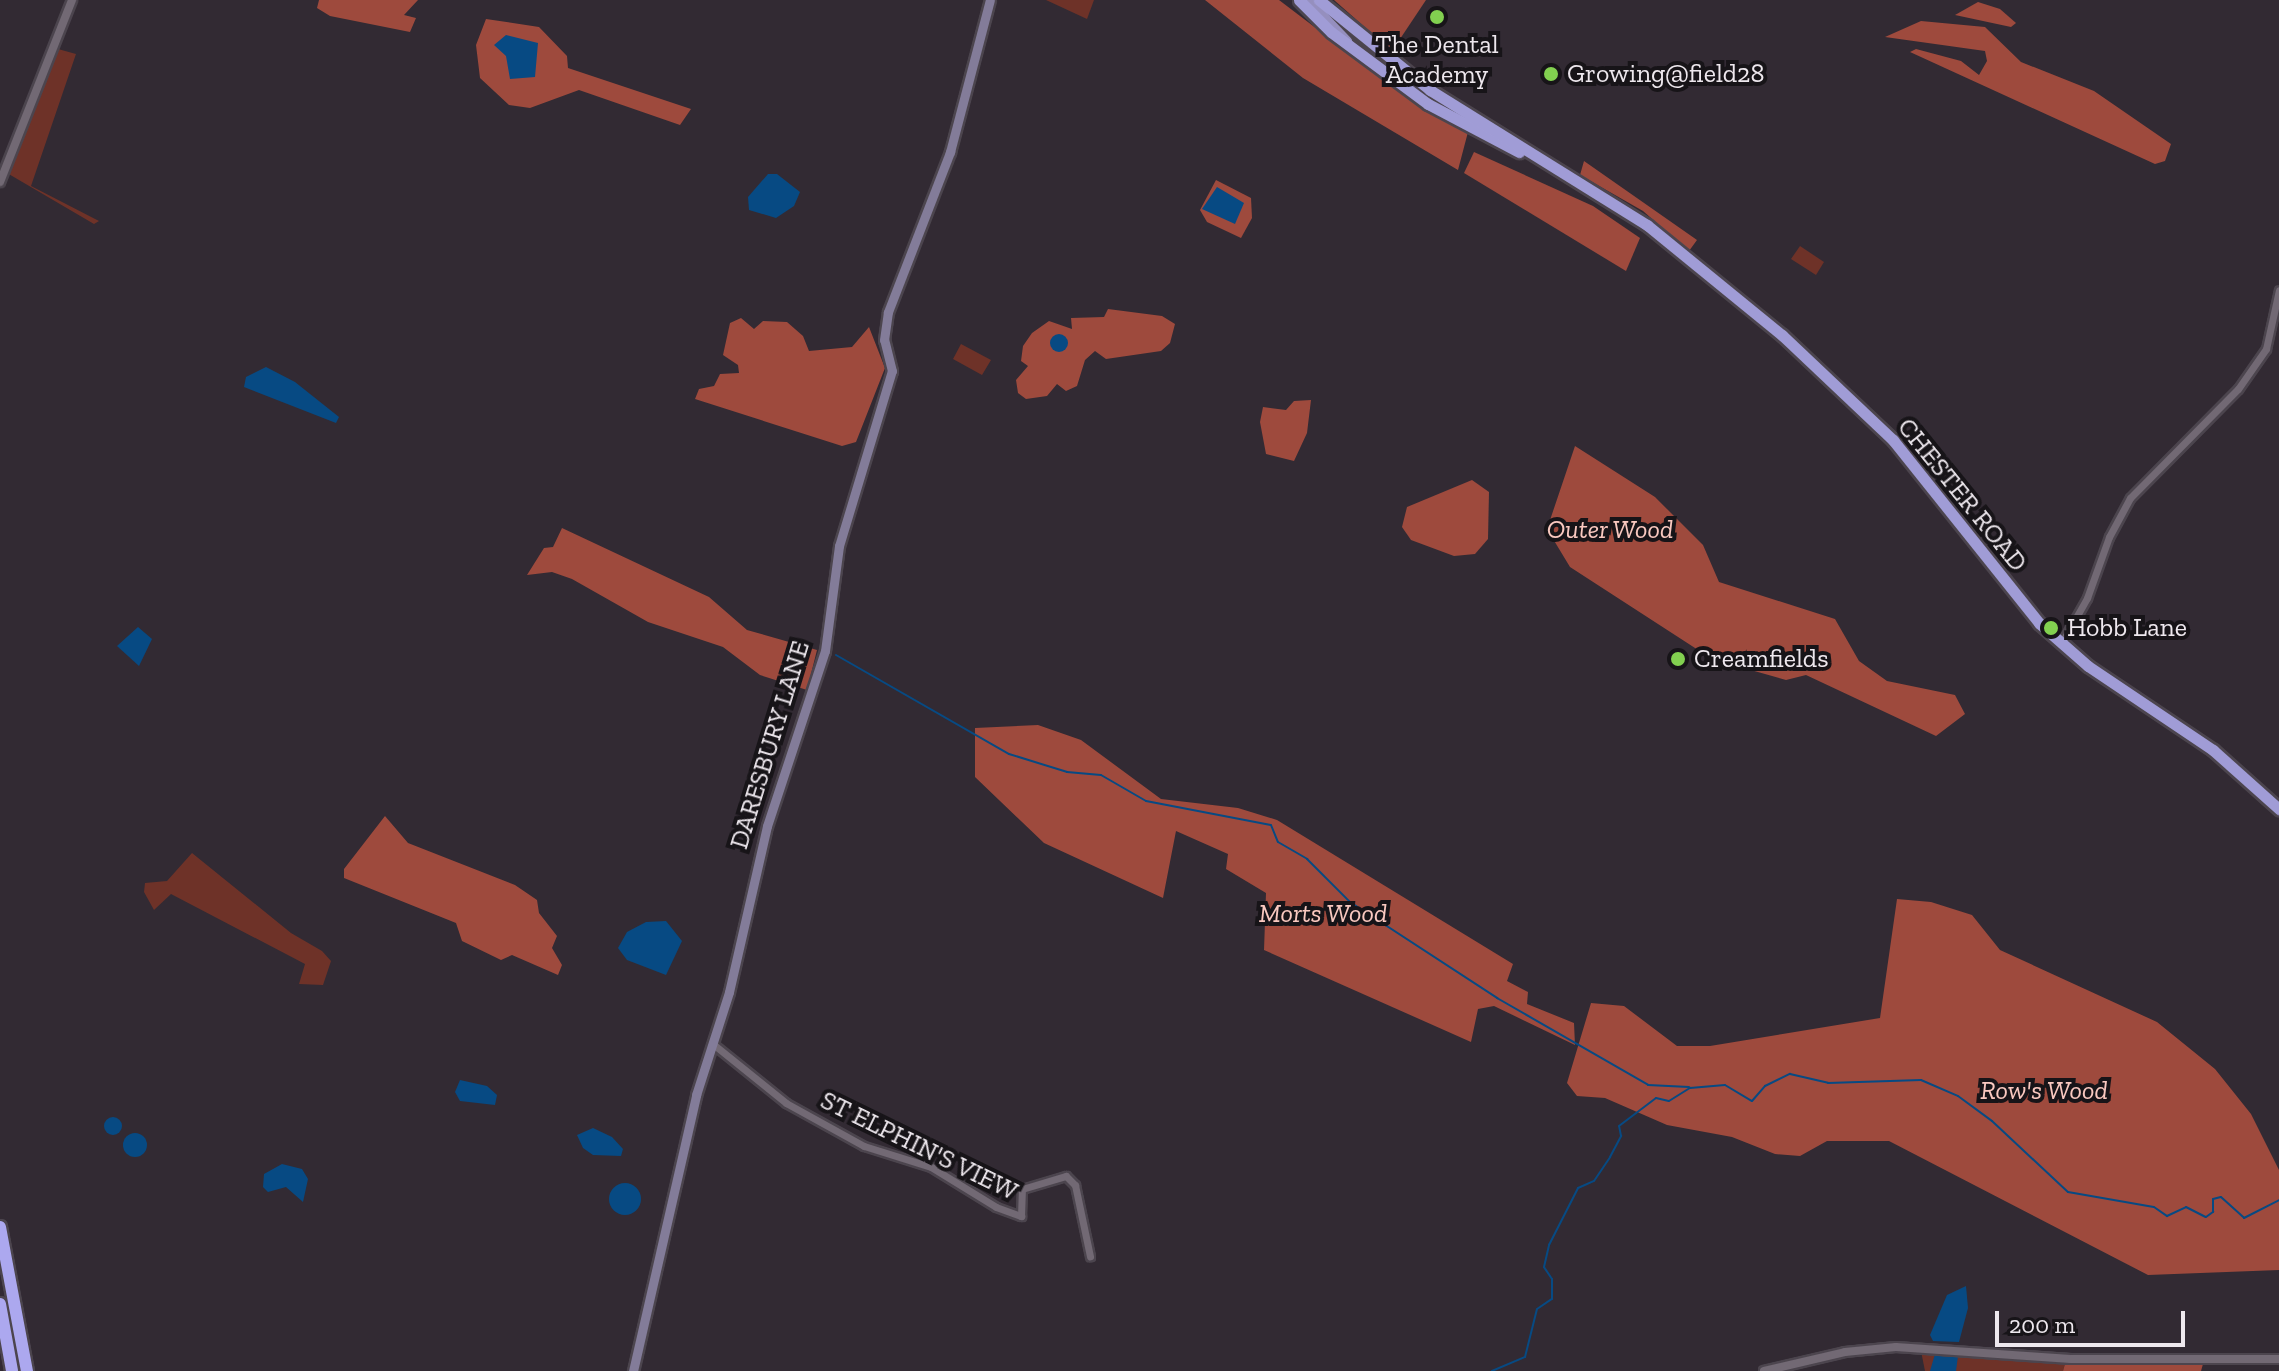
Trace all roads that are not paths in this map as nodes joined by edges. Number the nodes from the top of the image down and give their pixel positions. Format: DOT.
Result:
graph roads {
  1 [pos="72,0"];
  2 [pos="990,0"];
  3 [pos="1299,0"];
  4 [pos="1307,0"];
  5 [pos="1324,3"];
  6 [pos="1346,41"];
  7 [pos="1573,178"];
  8 [pos="0,182"];
  9 [pos="2279,290"];
  10 [pos="2061,644"];
  11 [pos="2279,809"];
  12 [pos="713,1044"];
  13 [pos="0,1227"];
  14 [pos="1090,1256"];
  15 [pos="0,1304"];
  16 [pos="2279,1359"];
  17 [pos="12,1371"];
  18 [pos="27,1371"];
  19 [pos="633,1371"];
  20 [pos="1764,1371"];
  1 -- 8 [label="street"];
  2 -- 12 [label="main road, DARESBURY LANE"];
  3 -- 6 [label="highway, CHESTER ROAD"];
  4 -- 6 [label="main road"];
  5 -- 7 [label="highway, CHESTER ROAD"];
  6 -- 7 [label="highway, CHESTER ROAD"];
  7 -- 10 [label="highway, CHESTER ROAD"];
  9 -- 10 [label="street"];
  10 -- 11 [label="highway, CHESTER ROAD"];
  12 -- 14 [label="street, ST ELPHIN'S VIEW"];
  12 -- 19 [label="main road, DARESBURY LANE"];
  13 -- 18 [label="highway"];
  15 -- 17 [label="highway"];
  16 -- 20 [label="street"];
}
